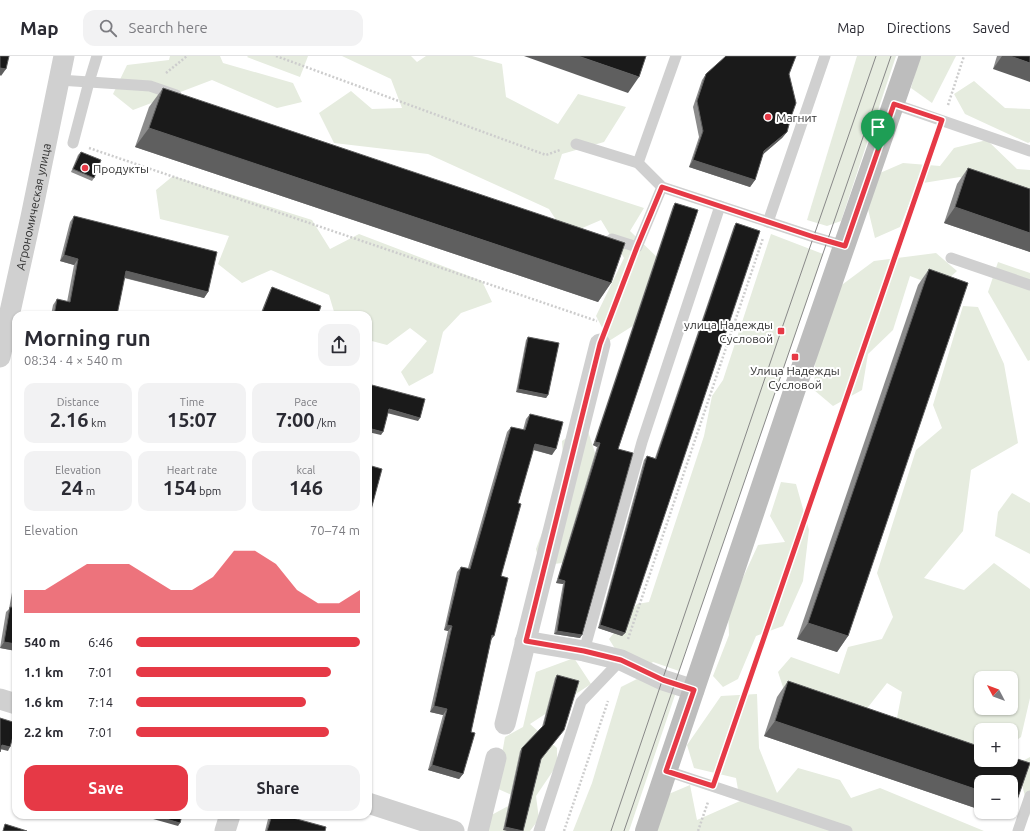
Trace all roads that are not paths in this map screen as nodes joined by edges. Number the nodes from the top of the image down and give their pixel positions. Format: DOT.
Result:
graph roads {
  1 [pos="64,56"];
  2 [pos="97,56"];
  3 [pos="676,56"];
  4 [pos="825,56"];
  5 [pos="910,56"];
  6 [pos="59,80"];
  7 [pos="89,82"];
  8 [pos="188,99"];
  9 [pos="894,104"];
  10 [pos="73,142"];
  11 [pos="576,144"];
  12 [pos="1030,151"];
  13 [pos="638,163"];
  14 [pos="662,187"];
  15 [pos="720,206"];
  16 [pos="768,222"];
  17 [pos="600,234"];
  18 [pos="845,246"];
  19 [pos="951,258"];
  20 [pos="1030,285"];
  21 [pos="604,334"];
  22 [pos="0,356"];
  23 [pos="526,641"];
  24 [pos="584,651"];
  25 [pos="621,660"];
  26 [pos="694,690"];
  27 [pos="0,699"];
  28 [pos="12,703"];
  29 [pos="505,724"];
  30 [pos="496,758"];
  31 [pos="666,771"];
  32 [pos="1030,796"];
  33 [pos="372,804"];
  34 [pos="229,819"];
  35 [pos="225,831"];
  36 [pos="454,831"];
  37 [pos="478,831"];
  38 [pos="539,831"];
  39 [pos="646,831"];
  40 [pos="847,831"];
  41 [pos="1018,831"];
  1 -- 6 [label="street, Агрономическая улица"];
  2 -- 7 [label="lane"];
  3 -- 13 [label="lane"];
  4 -- 16 [label="lane"];
  5 -- 9 [label="main road"];
  6 -- 7 [label="lane"];
  6 -- 22 [label="street, Агрономическая улица"];
  7 -- 8 [label="lane"];
  7 -- 10 [label="lane"];
  9 -- 12 [label="lane"];
  9 -- 18 [label="main road"];
  11 -- 13 [label="lane"];
  13 -- 14 [label="lane"];
  14 -- 15 [label="lane"];
  14 -- 17 [label="lane"];
  15 -- 16 [label="lane"];
  15 -- 24 [label="lane"];
  16 -- 18 [label="lane"];
  18 -- 26 [label="main road"];
  19 -- 20 [label="lane"];
  21 -- 23 [label="street"];
  23 -- 24 [label="street"];
  23 -- 29 [label="street"];
  24 -- 25 [label="street"];
  25 -- 26 [label="street"];
  25 -- 38 [label="lane"];
  26 -- 31 [label="main road"];
  27 -- 28 [label="street"];
  30 -- 37 [label="street"];
  31 -- 39 [label="main road"];
  31 -- 40 [label="lane"];
  32 -- 41 [label="lane"];
  33 -- 36 [label="street"];
  34 -- 35 [label="street"];
}
